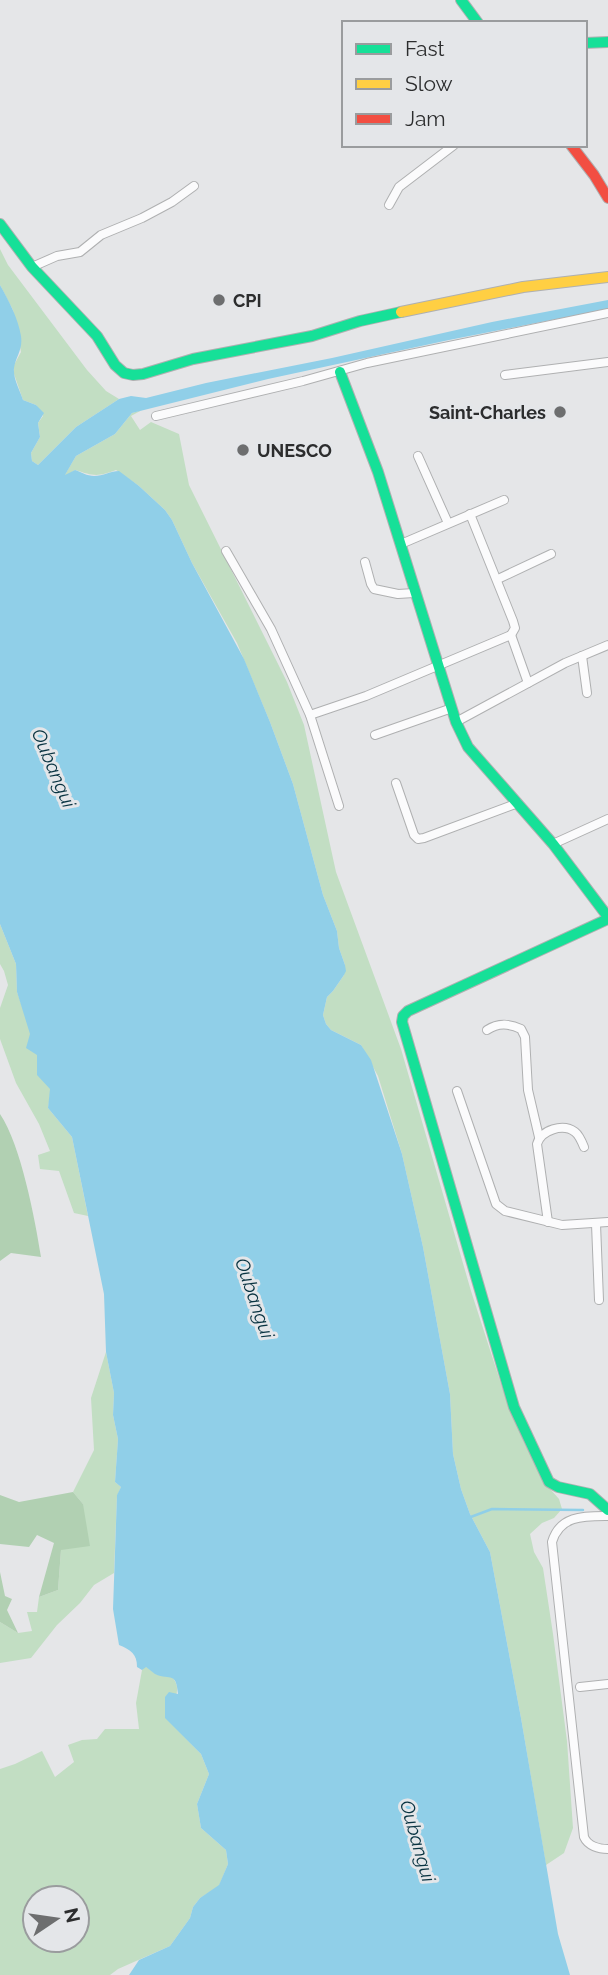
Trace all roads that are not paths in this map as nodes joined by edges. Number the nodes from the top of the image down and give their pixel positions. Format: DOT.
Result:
graph roads {
  1 [pos="461,0"];
  2 [pos="477,21"];
  3 [pos="608,42"];
  4 [pos="587,43"];
  5 [pos="451,147"];
  6 [pos="573,147"];
  7 [pos="194,186"];
  8 [pos="608,198"];
  9 [pos="389,205"];
  10 [pos="0,224"];
  11 [pos="32,267"];
  12 [pos="608,276"];
  13 [pos="608,313"];
  14 [pos="608,362"];
  15 [pos="340,372"];
  16 [pos="505,375"];
  17 [pos="156,416"];
  18 [pos="418,456"];
  19 [pos="504,500"];
  20 [pos="470,514"];
  21 [pos="448,523"];
  22 [pos="401,544"];
  23 [pos="226,551"];
  24 [pos="551,554"];
  25 [pos="365,562"];
  26 [pos="498,579"];
  27 [pos="414,593"];
  28 [pos="511,635"];
  29 [pos="608,645"];
  30 [pos="582,656"];
  31 [pos="439,666"];
  32 [pos="528,682"];
  33 [pos="587,693"];
  34 [pos="452,708"];
  35 [pos="310,715"];
  36 [pos="456,722"];
  37 [pos="375,735"];
  38 [pos="396,783"];
  39 [pos="518,803"];
  40 [pos="338,806"];
  41 [pos="608,820"];
  42 [pos="553,844"];
  43 [pos="608,918"];
  44 [pos="486,1030"];
  45 [pos="457,1091"];
  46 [pos="539,1138"];
  47 [pos="584,1147"];
  48 [pos="548,1222"];
  49 [pos="608,1223"];
  50 [pos="596,1224"];
  51 [pos="598,1300"];
  52 [pos="608,1510"];
  53 [pos="608,1516"];
  54 [pos="608,1684"];
  55 [pos="580,1687"];
  56 [pos="608,1849"];
  1 -- 2 [label="street"];
  3 -- 4 [label="street"];
  5 -- 9 [label="street"];
  6 -- 8 [label="street"];
  7 -- 11 [label="street"];
  10 -- 11 [label="street"];
  11 -- 12 [label="street"];
  13 -- 15 [label="street"];
  14 -- 16 [label="street"];
  15 -- 17 [label="street"];
  15 -- 22 [label="street"];
  18 -- 21 [label="street"];
  19 -- 20 [label="street"];
  20 -- 21 [label="street"];
  20 -- 26 [label="street"];
  21 -- 22 [label="street"];
  22 -- 27 [label="street"];
  23 -- 35 [label="street"];
  24 -- 26 [label="street"];
  25 -- 27 [label="street"];
  26 -- 28 [label="street"];
  27 -- 31 [label="street"];
  28 -- 31 [label="street"];
  28 -- 32 [label="street"];
  29 -- 30 [label="street"];
  30 -- 32 [label="street"];
  30 -- 33 [label="street"];
  31 -- 34 [label="street"];
  31 -- 35 [label="street"];
  32 -- 36 [label="street"];
  34 -- 36 [label="street"];
  34 -- 37 [label="street"];
  35 -- 40 [label="street"];
  36 -- 39 [label="street"];
  38 -- 39 [label="street"];
  39 -- 42 [label="street"];
  41 -- 42 [label="street"];
  42 -- 43 [label="street"];
  43 -- 52 [label="street"];
  44 -- 46 [label="street"];
  45 -- 48 [label="street"];
  46 -- 47 [label="street"];
  46 -- 48 [label="street"];
  48 -- 50 [label="street"];
  49 -- 50 [label="street"];
  50 -- 51 [label="street"];
  53 -- 56 [label="street"];
  54 -- 55 [label="street"];
}
